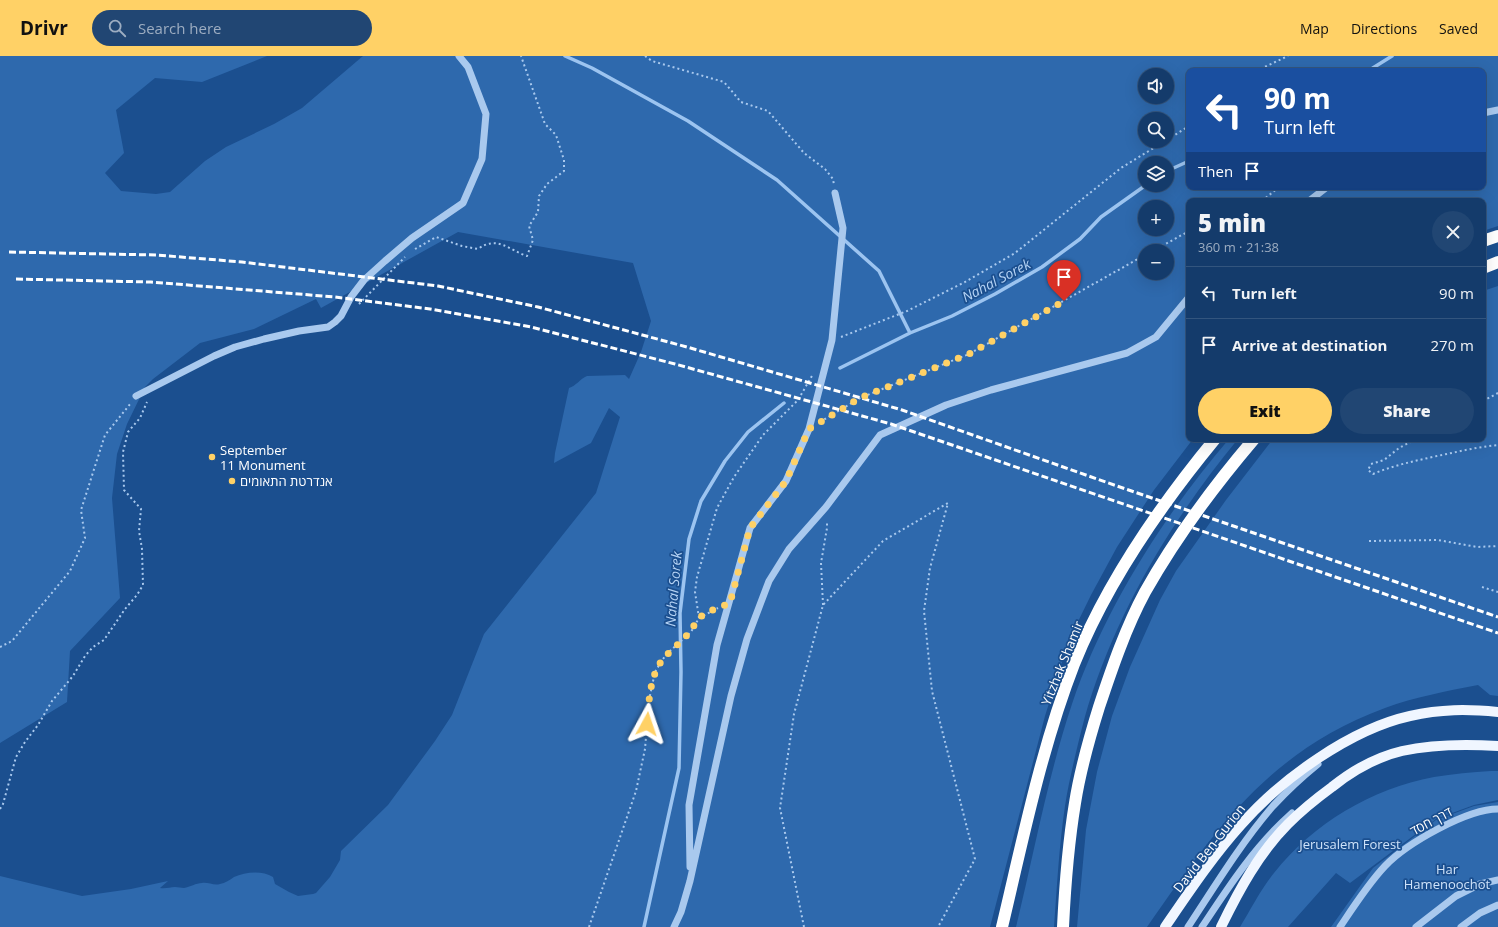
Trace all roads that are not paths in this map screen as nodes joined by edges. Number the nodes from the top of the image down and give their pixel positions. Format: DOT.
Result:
graph roads {
  1 [pos="459,56"];
  2 [pos="1498,110"];
  3 [pos="1486,112"];
  4 [pos="1323,190"];
  5 [pos="835,193"];
  6 [pos="1313,198"];
  7 [pos="1498,236"];
  8 [pos="1486,240"];
  9 [pos="1498,262"];
  10 [pos="1486,267"];
  11 [pos="1186,301"];
  12 [pos="136,396"];
  13 [pos="1213,442"];
  14 [pos="1252,442"];
  15 [pos="1498,712"];
  16 [pos="1357,736"];
  17 [pos="1498,746"];
  18 [pos="1349,774"];
  19 [pos="1498,809"];
  20 [pos="1498,880"];
  21 [pos="690,881"];
  22 [pos="1498,905"];
  23 [pos="1166,925"];
  24 [pos="674,927"];
  25 [pos="1002,927"];
  26 [pos="1063,927"];
  27 [pos="1188,927"];
  28 [pos="1202,927"];
  29 [pos="1221,927"];
  30 [pos="1340,927"];
  31 [pos="1416,927"];
  32 [pos="1460,927"];
  1 -- 12 [label="street"];
  2 -- 3 [label="street"];
  4 -- 6 [label="street"];
  5 -- 21 [label="street"];
  7 -- 8 [label="highway"];
  9 -- 10 [label="highway"];
  11 -- 21 [label="street"];
  13 -- 25 [label="highway, Yitzhak Shamir"];
  14 -- 26 [label="highway"];
  15 -- 16 [label="main road, David Ben-Gurion"];
  16 -- 23 [label="main road, David Ben-Gurion"];
  16 -- 27 [label="street"];
  17 -- 18 [label="main road"];
  18 -- 28 [label="street"];
  18 -- 29 [label="main road"];
  19 -- 30 [label="street, דרך חסד"];
  20 -- 31 [label="street"];
  21 -- 24 [label="street"];
  22 -- 32 [label="street"];
}
